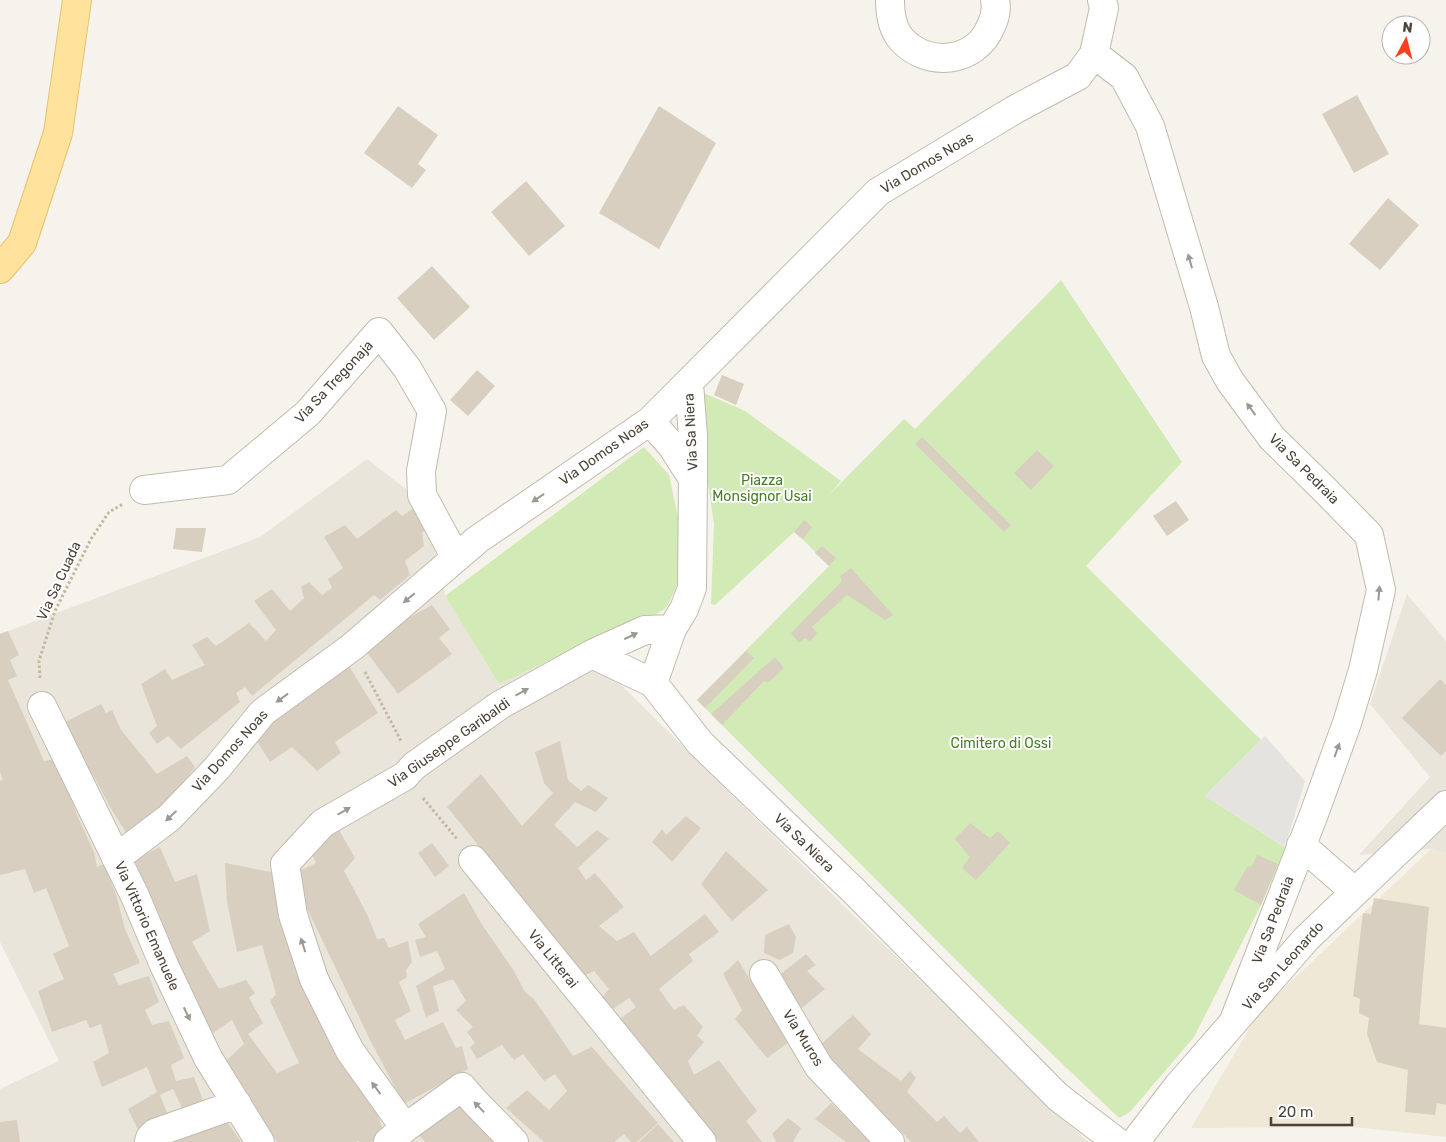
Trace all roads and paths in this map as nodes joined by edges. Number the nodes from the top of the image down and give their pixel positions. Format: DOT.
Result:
graph roads {
  1 [pos="77,0"];
  2 [pos="890,0"];
  3 [pos="995,0"];
  4 [pos="1102,0"];
  5 [pos="1094,54"];
  6 [pos="0,270"];
  7 [pos="689,384"];
  8 [pos="650,422"];
  9 [pos="693,479"];
  10 [pos="144,490"];
  11 [pos="456,558"];
  12 [pos="672,629"];
  13 [pos="352,647"];
  14 [pos="592,654"];
  15 [pos="653,683"];
  16 [pos="42,706"];
  17 [pos="410,771"];
  18 [pos="1446,804"];
  19 [pos="1302,845"];
  20 [pos="116,858"];
  21 [pos="473,860"];
  22 [pos="1354,891"];
  23 [pos="764,974"];
  24 [pos="1233,1023"];
  25 [pos="237,1104"];
  26 [pos="397,1135"];
  27 [pos="149,1142"];
  28 [pos="260,1142"];
  29 [pos="514,1142"];
  30 [pos="702,1142"];
  31 [pos="890,1142"];
  32 [pos="1117,1142"];
  33 [pos="1135,1142"];
  1 -- 6 [label="main road"];
  2 -- 3 [label="street"];
  4 -- 5 [label="street"];
  5 -- 7 [label="street, Via Domos Noas"];
  19 -- 5 [label="street, Via Sa Pedraia, one-way"];
  7 -- 8 [label="street, Via Domos Noas"];
  7 -- 9 [label="street, Via Sa Niera"];
  8 -- 9 [label="street, Via Sa Niera"];
  8 -- 11 [label="street, Via Domos Noas, one-way"];
  9 -- 12 [label="street, Via Sa Niera"];
  10 -- 11 [label="street, Via Sa Tregonaja"];
  10 -- 16 [label="path, Via Sa Cuada"];
  11 -- 13 [label="street, Via Domos Noas, one-way"];
  14 -- 12 [label="street, Via Giuseppe Garibaldi, one-way"];
  12 -- 15 [label="street, Via Sa Niera"];
  13 -- 17 [label="path"];
  13 -- 20 [label="street, Via Domos Noas, one-way"];
  14 -- 15 [label="street"];
  17 -- 14 [label="street, Via Giuseppe Garibaldi, one-way"];
  15 -- 32 [label="street, Via Sa Niera"];
  16 -- 20 [label="street, Via Vittorio Emanuele"];
  17 -- 21 [label="path"];
  26 -- 17 [label="street, Via Giuseppe Garibaldi, one-way"];
  18 -- 22 [label="street, Via San Leonardo"];
  19 -- 22 [label="street"];
  19 -- 24 [label="street, Via Sa Pedraia"];
  20 -- 25 [label="street, Via Vittorio Emanuele, one-way"];
  21 -- 30 [label="street, Via Litterai"];
  22 -- 24 [label="street, Via San Leonardo"];
  23 -- 31 [label="street, Via Muros"];
  24 -- 33 [label="street, Via San Leonardo"];
  25 -- 27 [label="street"];
  25 -- 28 [label="street, Via Vittorio Emanuele"];
  29 -- 26 [label="street, one-way"];
}
